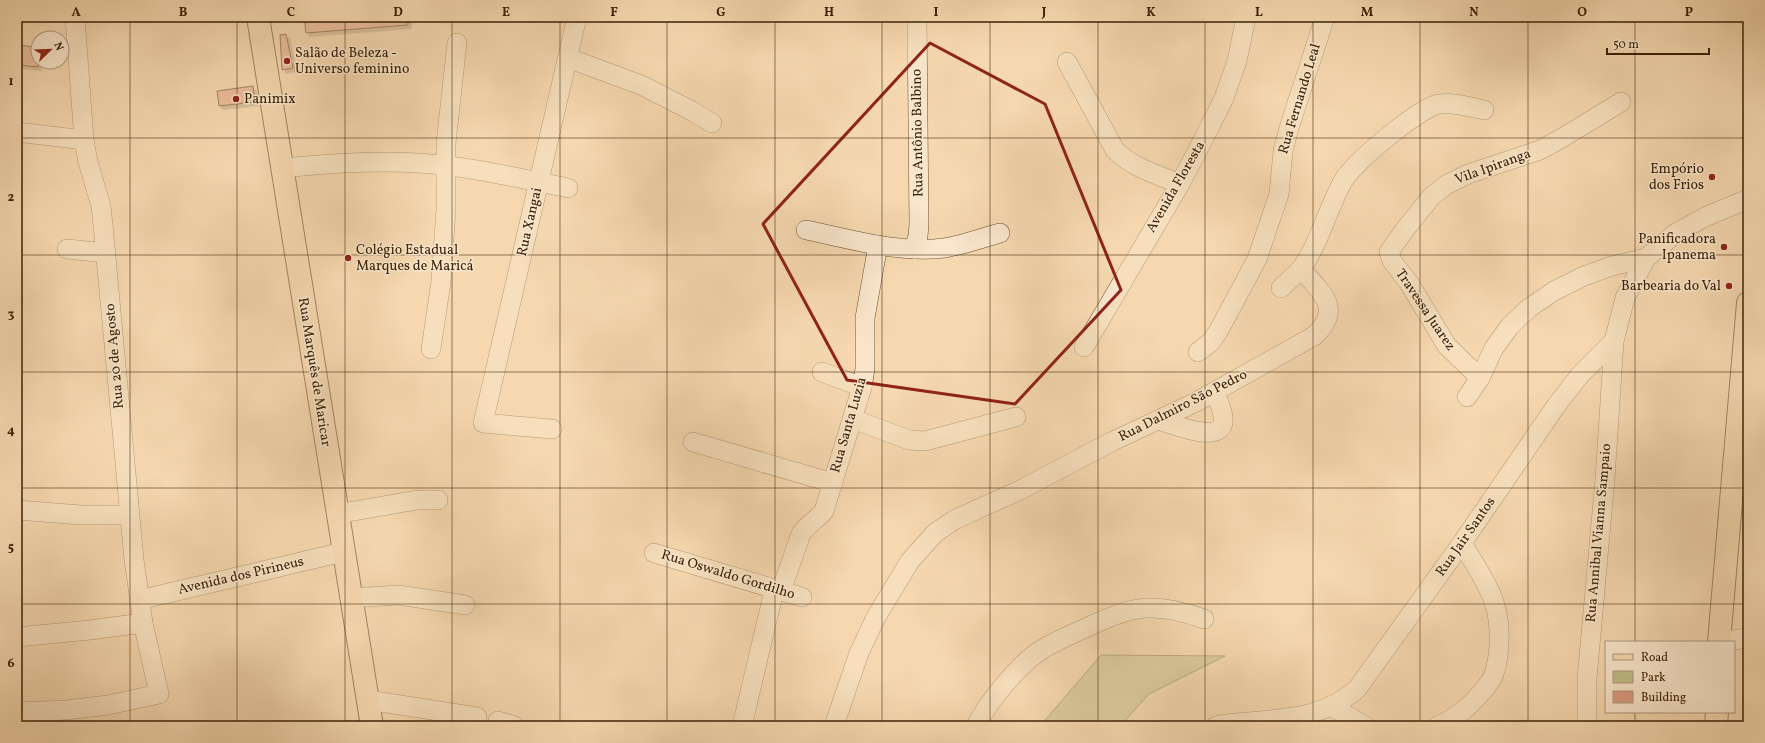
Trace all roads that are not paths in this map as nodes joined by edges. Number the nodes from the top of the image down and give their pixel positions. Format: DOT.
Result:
graph roads {
  1 [pos="75,17"];
  2 [pos="258,17"];
  3 [pos="917,17"];
  4 [pos="1246,17"];
  5 [pos="1325,17"];
  6 [pos="576,21"];
  7 [pos="457,43"];
  8 [pos="568,58"];
  9 [pos="1067,62"];
  10 [pos="1621,102"];
  11 [pos="1484,110"];
  12 [pos="712,123"];
  13 [pos="17,132"];
  14 [pos="84,140"];
  15 [pos="445,165"];
  16 [pos="282,168"];
  17 [pos="539,182"];
  18 [pos="1180,184"];
  19 [pos="568,188"];
  20 [pos="1748,199"];
  21 [pos="806,230"];
  22 [pos="1000,233"];
  23 [pos="878,245"];
  24 [pos="67,249"];
  25 [pos="914,249"];
  26 [pos="106,253"];
  27 [pos="1389,256"];
  28 [pos="1646,258"];
  29 [pos="1301,269"];
  30 [pos="1281,288"];
  31 [pos="1748,303"];
  32 [pos="1614,341"];
  33 [pos="1084,347"];
  34 [pos="431,350"];
  35 [pos="1198,352"];
  36 [pos="822,372"];
  37 [pos="1480,378"];
  38 [pos="862,387"];
  39 [pos="1214,392"];
  40 [pos="1467,397"];
  41 [pos="1016,417"];
  42 [pos="853,419"];
  43 [pos="1158,420"];
  44 [pos="552,429"];
  45 [pos="693,442"];
  46 [pos="833,483"];
  47 [pos="438,500"];
  48 [pos="17,510"];
  49 [pos="337,514"];
  50 [pos="129,515"];
  51 [pos="1462,543"];
  52 [pos="342,552"];
  53 [pos="654,553"];
  54 [pos="778,590"];
  55 [pos="350,598"];
  56 [pos="802,598"];
  57 [pos="139,600"];
  58 [pos="465,604"];
  59 [pos="1204,619"];
  60 [pos="143,623"];
  61 [pos="17,637"];
  62 [pos="1748,638"];
  63 [pos="1719,641"];
  64 [pos="1726,641"];
  65 [pos="368,700"];
  66 [pos="1331,706"];
  67 [pos="17,712"];
  68 [pos="1717,713"];
  69 [pos="477,717"];
  70 [pos="1300,722"];
  71 [pos="372,726"];
  72 [pos="742,726"];
  73 [pos="834,726"];
  74 [pos="976,726"];
  75 [pos="1216,726"];
  76 [pos="1365,726"];
  77 [pos="1437,726"];
  78 [pos="1587,726"];
  79 [pos="1716,726"];
  1 -- 14 [label="street, Rua 20 de Agosto"];
  2 -- 16 [label="main road, Rua Marquês de Maricar"];
  3 -- 25 [label="street, Rua Antônio Balbino"];
  4 -- 18 [label="street, Avenida Floresta"];
  5 -- 35 [label="street, Rua Fernando Leal"];
  6 -- 8 [label="street, Rua Xangai"];
  7 -- 15 [label="street"];
  8 -- 12 [label="street"];
  8 -- 17 [label="street, Rua Xangai"];
  9 -- 18 [label="street"];
  10 -- 27 [label="street, Vila Ipiranga"];
  11 -- 29 [label="street"];
  13 -- 14 [label="street"];
  14 -- 26 [label="street, Rua 20 de Agosto"];
  15 -- 16 [label="street"];
  15 -- 17 [label="street"];
  15 -- 34 [label="street"];
  16 -- 49 [label="main road, Rua Marquês de Maricar"];
  17 -- 19 [label="street"];
  17 -- 44 [label="street, Rua Xangai"];
  18 -- 33 [label="street, Avenida Floresta"];
  20 -- 28 [label="street"];
  21 -- 23 [label="street"];
  22 -- 25 [label="street"];
  23 -- 25 [label="street"];
  23 -- 38 [label="street, Rua Santa Luzia"];
  24 -- 26 [label="street"];
  26 -- 50 [label="street, Rua 20 de Agosto"];
  27 -- 37 [label="street, Travessa Juarez"];
  28 -- 32 [label="street"];
  28 -- 37 [label="street"];
  29 -- 30 [label="street"];
  29 -- 39 [label="street, Rua Dalmiro São Pedro"];
  31 -- 63 [label="main road"];
  32 -- 51 [label="street, Rua Jair Santos"];
  32 -- 78 [label="street, Rua Annibal Vianna Sampaio"];
  36 -- 38 [label="street"];
  37 -- 40 [label="street"];
  38 -- 42 [label="street, Rua Santa Luzia"];
  39 -- 43 [label="street, Rua Dalmiro São Pedro"];
  39 -- 43 [label="street"];
  41 -- 42 [label="street"];
  42 -- 46 [label="street, Rua Santa Luzia"];
  43 -- 73 [label="street, Rua Dalmiro São Pedro"];
  45 -- 46 [label="street"];
  46 -- 54 [label="street, Rua Santa Luzia"];
  47 -- 49 [label="street"];
  48 -- 50 [label="street"];
  49 -- 52 [label="main road, Rua Marquês de Maricar"];
  50 -- 57 [label="street, Rua 20 de Agosto"];
  51 -- 66 [label="street, Rua Jair Santos"];
  51 -- 77 [label="street"];
  52 -- 55 [label="main road, Rua Marquês de Maricar"];
  52 -- 57 [label="street, Avenida dos Pirineus"];
  53 -- 54 [label="street, Rua Oswaldo Gordilho"];
  54 -- 56 [label="street, Rua Oswaldo Gordilho"];
  54 -- 72 [label="street, Rua Santa Luzia"];
  55 -- 58 [label="street"];
  55 -- 65 [label="main road, Rua Marquês de Maricar"];
  57 -- 60 [label="street, Rua 20 de Agosto"];
  59 -- 74 [label="street"];
  60 -- 61 [label="street"];
  60 -- 67 [label="street, Rua 20 de Agosto"];
  62 -- 64 [label="street"];
  65 -- 69 [label="street"];
  65 -- 71 [label="main road, Rua Marquês de Maricar"];
  66 -- 70 [label="street, Rua Jair Santos"];
  66 -- 76 [label="street"];
  68 -- 79 [label="main road"];
  70 -- 75 [label="street, Rua Jair Santos"];
}
